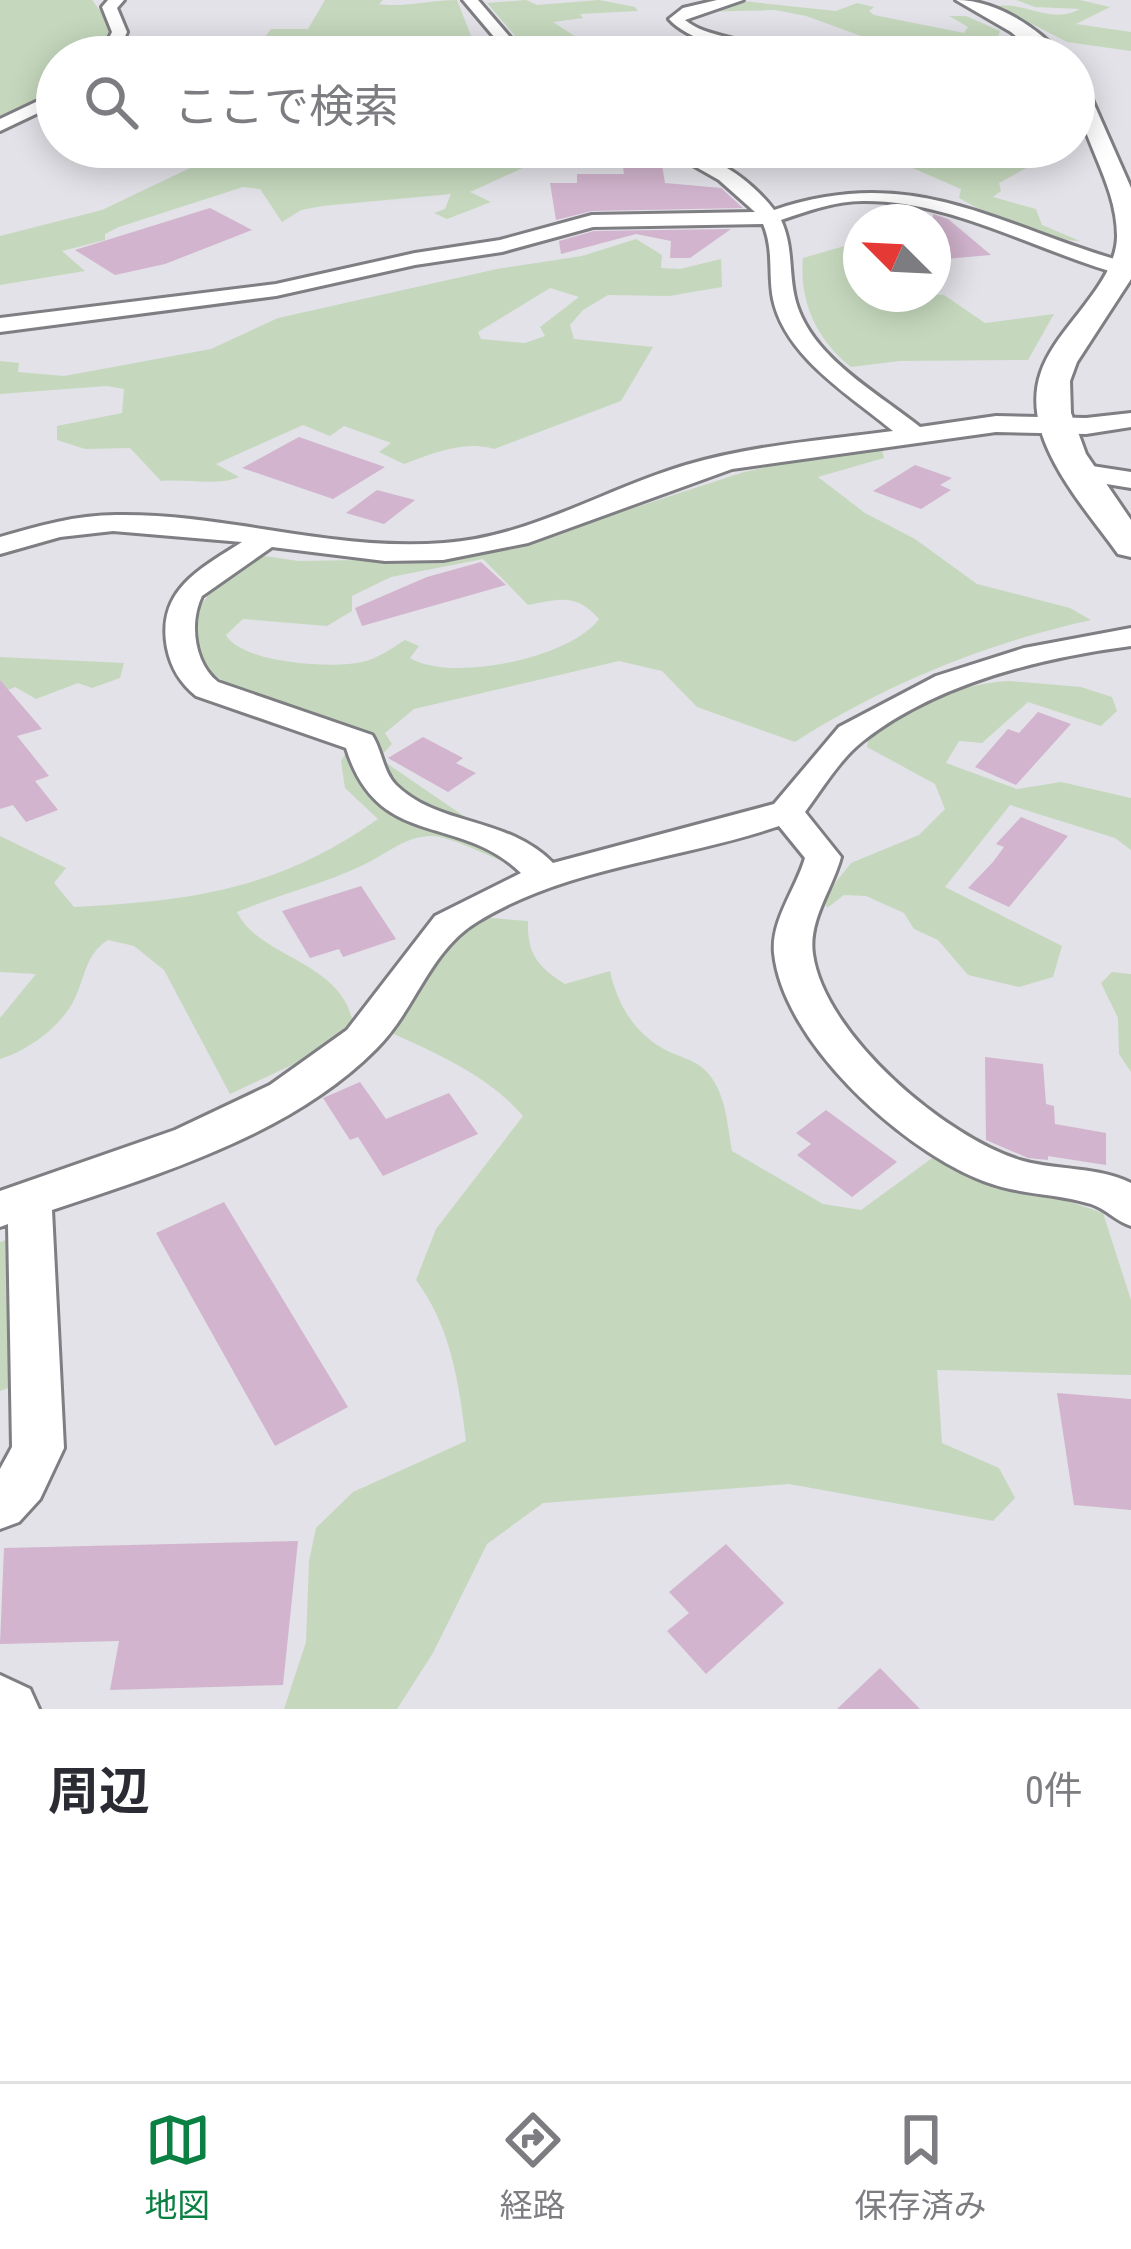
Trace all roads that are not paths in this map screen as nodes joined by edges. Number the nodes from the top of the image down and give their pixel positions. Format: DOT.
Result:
graph roads {
  1 [pos="114,0"];
  2 [pos="470,0"];
  3 [pos="736,0"];
  4 [pos="965,0"];
  5 [pos="121,36"];
  6 [pos="501,36"];
  7 [pos="707,36"];
  8 [pos="1028,36"];
  9 [pos="36,108"];
  10 [pos="1095,124"];
  11 [pos="0,126"];
  12 [pos="711,168"];
  13 [pos="768,218"];
  14 [pos="1127,270"];
  15 [pos="0,325"];
  16 [pos="1131,420"];
  17 [pos="1057,423"];
  18 [pos="914,435"];
  19 [pos="1079,472"];
  20 [pos="1131,481"];
  21 [pos="266,538"];
  22 [pos="0,546"];
  23 [pos="1131,546"];
  24 [pos="1131,637"];
  25 [pos="786,812"];
  26 [pos="547,879"];
  27 [pos="14,1204"];
  28 [pos="1131,1208"];
  29 [pos="0,1505"];
  30 [pos="0,1704"];
  31 [pos="10,1709"];
  1 -- 5 [label="street"];
  2 -- 6 [label="street"];
  3 -- 7 [label="street"];
  4 -- 8 [label="main road"];
  9 -- 11 [label="street"];
  10 -- 14 [label="main road"];
  12 -- 13 [label="street"];
  13 -- 14 [label="street"];
  13 -- 15 [label="street"];
  13 -- 18 [label="street"];
  14 -- 17 [label="main road"];
  16 -- 17 [label="street"];
  17 -- 18 [label="street"];
  17 -- 19 [label="main road"];
  18 -- 21 [label="street"];
  19 -- 20 [label="street"];
  19 -- 23 [label="main road"];
  21 -- 22 [label="street"];
  21 -- 26 [label="street"];
  24 -- 25 [label="street"];
  25 -- 26 [label="street"];
  25 -- 28 [label="street"];
  26 -- 27 [label="street"];
  27 -- 29 [label="street"];
  30 -- 31 [label="street"];
}
